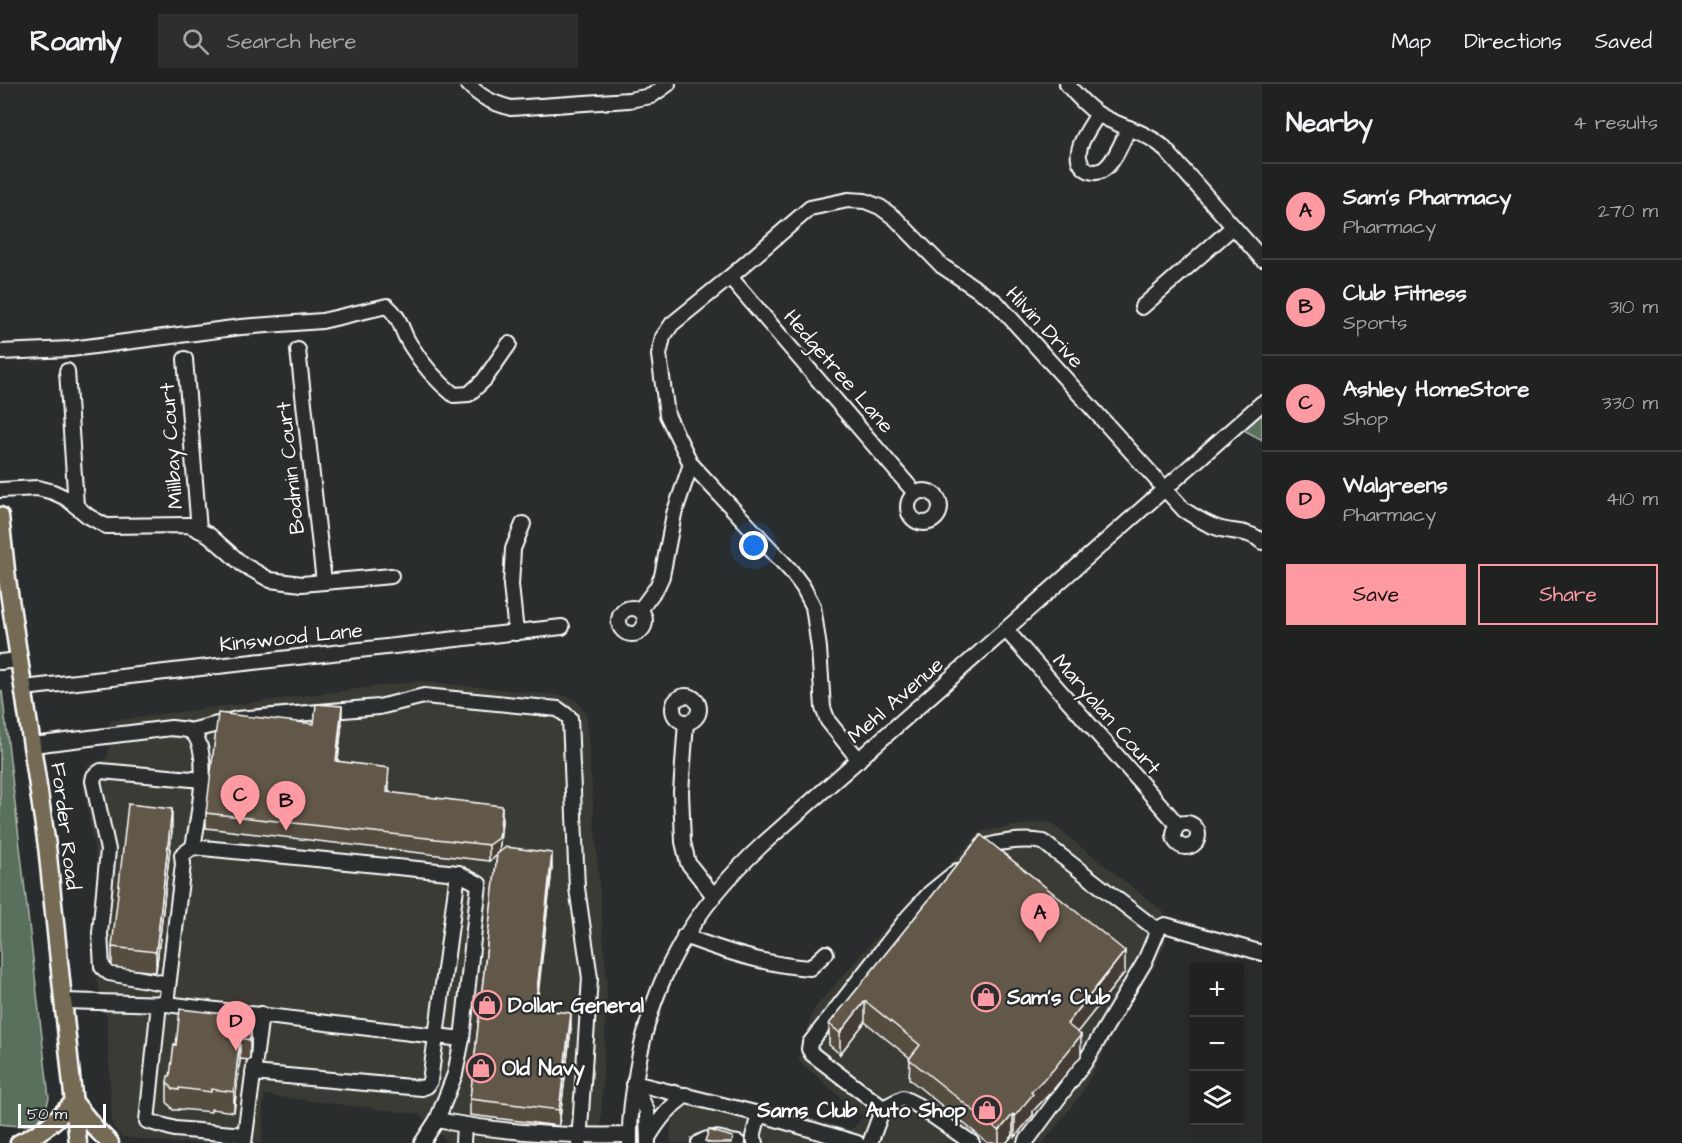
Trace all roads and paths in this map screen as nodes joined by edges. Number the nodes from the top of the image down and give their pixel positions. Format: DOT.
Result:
graph roads {
  1 [pos="468,84"];
  2 [pos="668,84"];
  3 [pos="1067,84"];
  4 [pos="1098,114"];
  5 [pos="1129,128"];
  6 [pos="1233,227"];
  7 [pos="1262,259"];
  8 [pos="730,277"];
  9 [pos="1142,307"];
  10 [pos="509,344"];
  11 [pos="298,350"];
  12 [pos="0,352"];
  13 [pos="185,359"];
  14 [pos="67,370"];
  15 [pos="1262,403"];
  16 [pos="691,464"];
  17 [pos="1164,489"];
  18 [pos="0,490"];
  19 [pos="915,493"];
  20 [pos="76,506"];
  21 [pos="0,516"];
  22 [pos="523,524"];
  23 [pos="199,530"];
  24 [pos="1262,542"];
  25 [pos="391,576"];
  26 [pos="4,579"];
  27 [pos="324,582"];
  28 [pos="640,610"];
  29 [pos="562,627"];
  30 [pos="1006,630"];
  31 [pos="516,633"];
  32 [pos="20,660"];
  33 [pos="0,662"];
  34 [pos="24,688"];
  35 [pos="686,722"];
  36 [pos="190,731"];
  37 [pos="33,745"];
  38 [pos="860,759"];
  39 [pos="202,780"];
  40 [pos="1178,825"];
  41 [pos="193,847"];
  42 [pos="458,873"];
  43 [pos="714,896"];
  44 [pos="1157,930"];
  45 [pos="684,936"];
  46 [pos="1262,953"];
  47 [pos="826,954"];
  48 [pos="168,984"];
  49 [pos="64,1001"];
  50 [pos="163,1004"];
  51 [pos="261,1014"];
  52 [pos="437,1036"];
  53 [pos="462,1039"];
  54 [pos="253,1073"];
  55 [pos="634,1083"];
  56 [pos="686,1095"];
  57 [pos="74,1102"];
  58 [pos="883,1108"];
  59 [pos="759,1114"];
  60 [pos="437,1120"];
  61 [pos="464,1125"];
  62 [pos="244,1139"];
  63 [pos="579,1139"];
  64 [pos="630,1139"];
  65 [pos="648,1141"];
  66 [pos="751,1141"];
  67 [pos="19,1143"];
  68 [pos="78,1143"];
  69 [pos="110,1143"];
  70 [pos="423,1143"];
  71 [pos="464,1143"];
  72 [pos="699,1143"];
  73 [pos="738,1143"];
  74 [pos="857,1143"];
  75 [pos="870,1143"];
  76 [pos="972,1143"];
  77 [pos="1025,1143"];
  1 -- 2 [label="street"];
  3 -- 4 [label="street"];
  4 -- 5 [label="street"];
  4 -- 5 [label="street"];
  5 -- 6 [label="street"];
  6 -- 7 [label="street"];
  6 -- 9 [label="street"];
  8 -- 16 [label="street"];
  8 -- 17 [label="street, Hilvin Drive"];
  8 -- 19 [label="street, Hedgetree Lane"];
  10 -- 12 [label="street"];
  11 -- 27 [label="street, Bodmin Court"];
  13 -- 23 [label="street, Millbay Court"];
  14 -- 20 [label="street"];
  15 -- 17 [label="street, Mehl Avenue"];
  16 -- 28 [label="street"];
  16 -- 38 [label="street"];
  17 -- 24 [label="street, Hilvin Drive"];
  17 -- 30 [label="street, Mehl Avenue"];
  18 -- 20 [label="street"];
  20 -- 23 [label="street"];
  21 -- 26 [label="main road, Forder Road"];
  22 -- 31 [label="street"];
  23 -- 27 [label="street"];
  25 -- 27 [label="street"];
  26 -- 32 [label="main road, Forder Road"];
  29 -- 31 [label="street, Kinswood Lane"];
  30 -- 38 [label="street, Mehl Avenue"];
  30 -- 40 [label="street, Maryalan Court"];
  31 -- 34 [label="street, Kinswood Lane"];
  32 -- 33 [label="street"];
  32 -- 34 [label="main road, Forder Road"];
  34 -- 37 [label="main road, Forder Road"];
  35 -- 43 [label="street"];
  36 -- 37 [label="street"];
  36 -- 39 [label="street"];
  36 -- 63 [label="street"];
  37 -- 49 [label="main road, Forder Road"];
  38 -- 43 [label="street, Mehl Avenue"];
  39 -- 41 [label="street"];
  39 -- 48 [label="street"];
  41 -- 42 [label="street"];
  41 -- 48 [label="street"];
  42 -- 52 [label="street"];
  42 -- 53 [label="street"];
  43 -- 45 [label="street, Mehl Avenue"];
  44 -- 46 [label="street"];
  44 -- 58 [label="street"];
  44 -- 77 [label="street"];
  45 -- 47 [label="street"];
  45 -- 55 [label="street, Mehl Avenue"];
  48 -- 50 [label="street"];
  49 -- 50 [label="street"];
  49 -- 57 [label="main road, Forder Road"];
  50 -- 51 [label="street"];
  50 -- 62 [label="street"];
  51 -- 52 [label="street"];
  51 -- 54 [label="street"];
  52 -- 53 [label="street"];
  52 -- 54 [label="street"];
  53 -- 60 [label="street"];
  54 -- 62 [label="street"];
  55 -- 56 [label="street"];
  55 -- 64 [label="street, Mehl Avenue"];
  55 -- 65 [label="street"];
  56 -- 59 [label="street"];
  56 -- 65 [label="street"];
  57 -- 67 [label="main road"];
  57 -- 68 [label="main road, Forder Road"];
  57 -- 69 [label="main road"];
  58 -- 75 [label="street"];
  58 -- 76 [label="street"];
  59 -- 66 [label="street"];
  59 -- 74 [label="street"];
  60 -- 61 [label="street"];
  60 -- 70 [label="street"];
  61 -- 63 [label="street"];
  61 -- 71 [label="street"];
  63 -- 64 [label="street"];
  72 -- 73 [label="street"];
}
